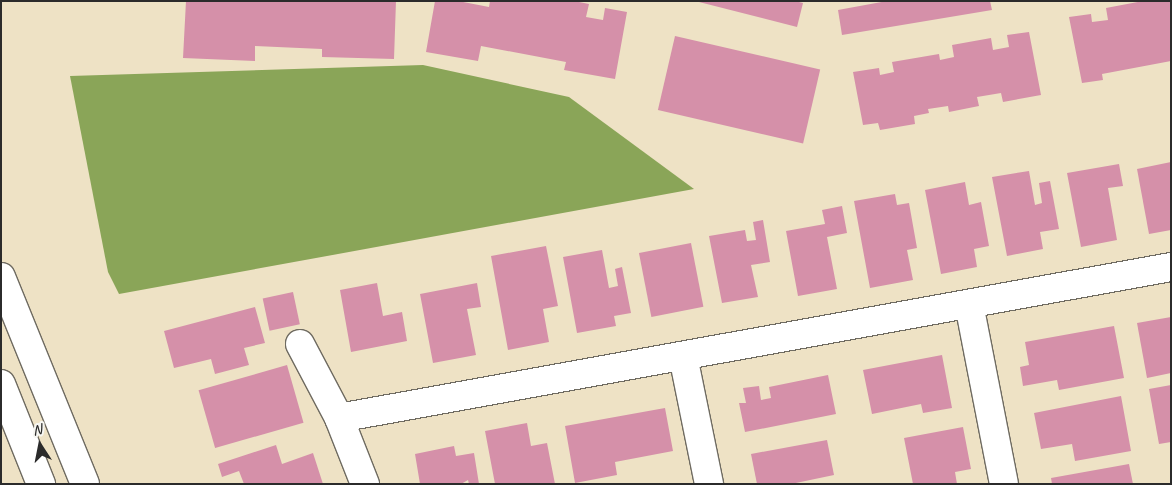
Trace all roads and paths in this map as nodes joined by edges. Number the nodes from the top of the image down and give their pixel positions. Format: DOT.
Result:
graph roads {
  1 [pos="1171,267"];
  2 [pos="1,277"];
  3 [pos="969,304"];
  4 [pos="300,344"];
  5 [pos="683,356"];
  6 [pos="1,384"];
  7 [pos="339,418"];
  8 [pos="41,484"];
  9 [pos="85,484"];
  10 [pos="365,484"];
  11 [pos="709,484"];
  12 [pos="1004,484"];
  1 -- 3 [label="main road"];
  2 -- 9 [label="main road"];
  3 -- 5 [label="main road"];
  3 -- 12 [label="main road"];
  4 -- 7 [label="main road"];
  5 -- 7 [label="main road"];
  5 -- 11 [label="main road"];
  6 -- 8 [label="main road"];
  7 -- 10 [label="main road"];
}
